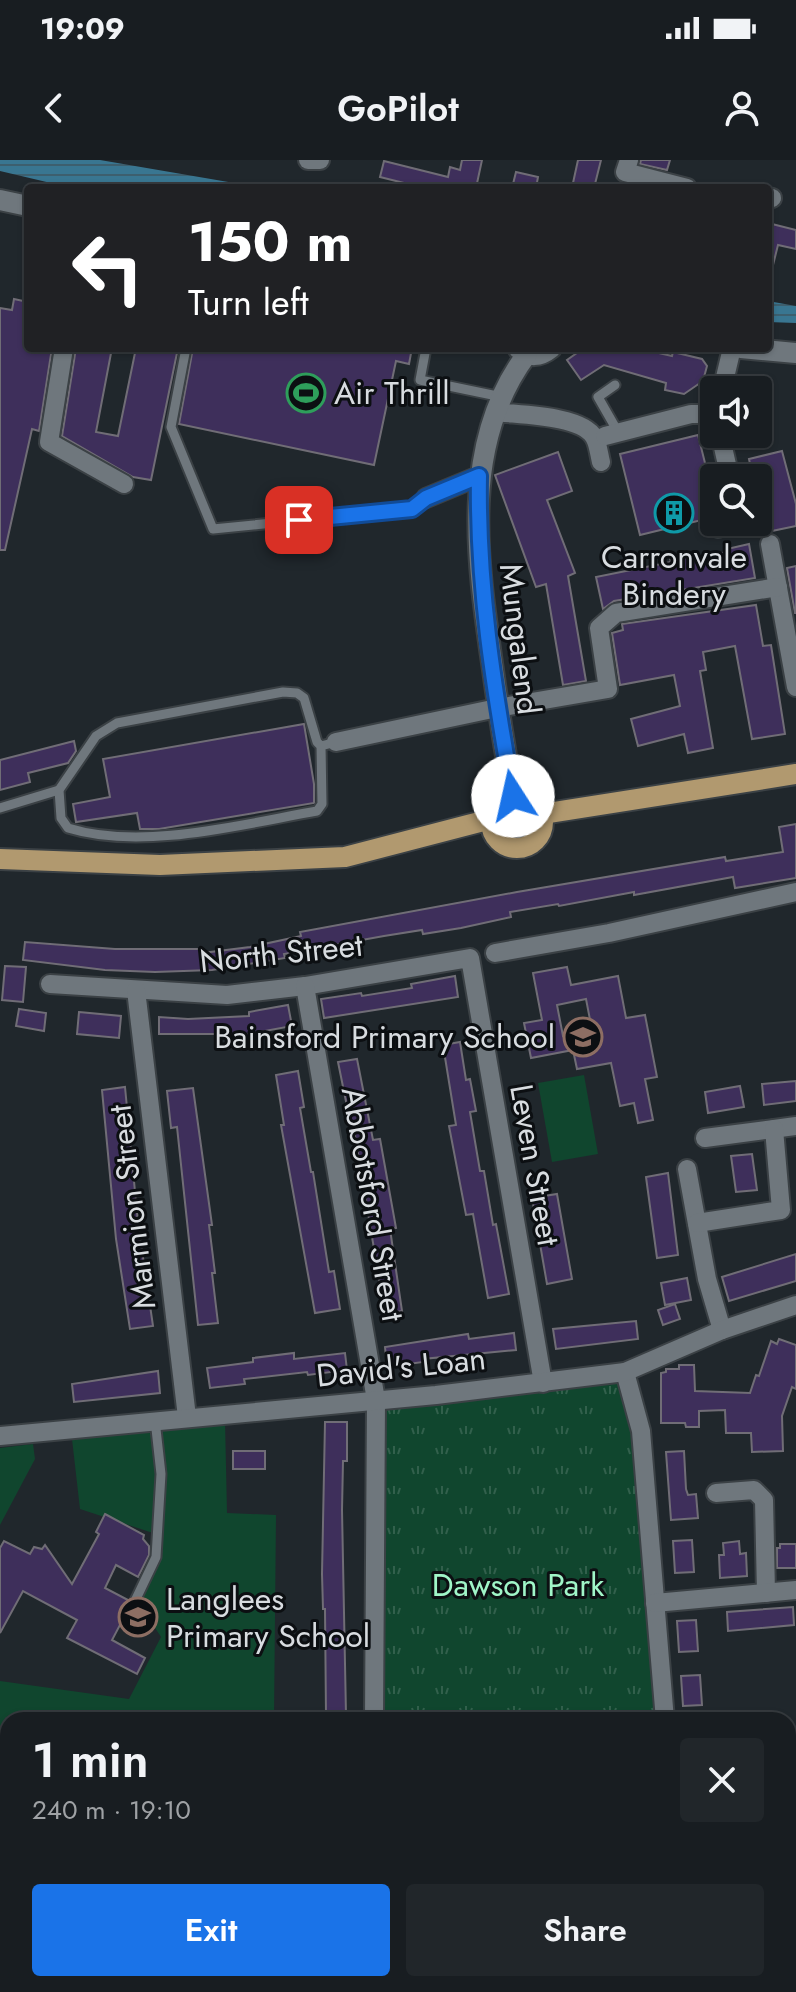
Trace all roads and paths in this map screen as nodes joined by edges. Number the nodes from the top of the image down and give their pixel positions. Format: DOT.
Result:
graph roads {
  1 [pos="308,160"];
  2 [pos="320,160"];
  3 [pos="624,172"];
  4 [pos="671,184"];
  5 [pos="0,200"];
  6 [pos="24,205"];
  7 [pos="772,351"];
  8 [pos="63,352"];
  9 [pos="185,352"];
  10 [pos="425,352"];
  11 [pos="522,352"];
  12 [pos="731,352"];
  13 [pos="796,353"];
  14 [pos="725,376"];
  15 [pos="615,385"];
  16 [pos="499,404"];
  17 [pos="700,414"];
  18 [pos="612,434"];
  19 [pos="601,462"];
  20 [pos="479,476"];
  21 [pos="124,484"];
  22 [pos="426,498"];
  23 [pos="770,544"];
  24 [pos="778,587"];
  25 [pos="790,620"];
  26 [pos="796,687"];
  27 [pos="497,708"];
  28 [pos="328,744"];
  29 [pos="796,774"];
  30 [pos="59,790"];
  31 [pos="513,796"];
  32 [pos="0,808"];
  33 [pos="542,814"];
  34 [pos="491,819"];
  35 [pos="0,859"];
  36 [pos="796,892"];
  37 [pos="495,953"];
  38 [pos="470,958"];
  39 [pos="50,984"];
  40 [pos="305,986"];
  41 [pos="136,990"];
  42 [pos="796,1126"];
  43 [pos="774,1129"];
  44 [pos="705,1138"];
  45 [pos="687,1169"];
  46 [pos="697,1223"];
  47 [pos="796,1305"];
  48 [pos="722,1330"];
  49 [pos="625,1372"];
  50 [pos="543,1383"];
  51 [pos="376,1400"];
  52 [pos="187,1417"];
  53 [pos="155,1420"];
  54 [pos="0,1436"];
  55 [pos="716,1493"];
  56 [pos="796,1590"];
  57 [pos="766,1593"];
  58 [pos="135,1601"];
  59 [pos="655,1603"];
  60 [pos="374,1712"];
  61 [pos="664,1712"];
  1 -- 2 [label="street"];
  3 -- 4 [label="street"];
  5 -- 6 [label="street"];
  7 -- 13 [label="street"];
  8 -- 21 [label="street"];
  9 -- 22 [label="lane"];
  10 -- 16 [label="lane"];
  11 -- 16 [label="street, Mungalend"];
  12 -- 14 [label="street"];
  15 -- 18 [label="lane"];
  16 -- 19 [label="street"];
  16 -- 20 [label="street, Mungalend"];
  17 -- 18 [label="street"];
  20 -- 22 [label="street"];
  20 -- 27 [label="street, Mungalend"];
  23 -- 24 [label="street"];
  24 -- 25 [label="street"];
  24 -- 27 [label="street"];
  25 -- 26 [label="street"];
  27 -- 28 [label="street"];
  27 -- 31 [label="street, Mungalend"];
  28 -- 30 [label="lane"];
  28 -- 30 [label="lane"];
  29 -- 33 [label="main road"];
  30 -- 32 [label="lane"];
  31 -- 33 [label="main road"];
  31 -- 34 [label="main road"];
  33 -- 34 [label="main road"];
  34 -- 35 [label="main road"];
  36 -- 37 [label="street"];
  38 -- 40 [label="street, North Street"];
  38 -- 50 [label="street, Leven Street"];
  39 -- 41 [label="street, North Street"];
  40 -- 41 [label="street, North Street"];
  40 -- 51 [label="street, Abbotsford Street"];
  41 -- 52 [label="street, Marmion Street"];
  42 -- 43 [label="street"];
  43 -- 44 [label="street"];
  43 -- 46 [label="street"];
  45 -- 46 [label="street"];
  46 -- 48 [label="street"];
  47 -- 48 [label="street, David's Loan"];
  48 -- 49 [label="street, David's Loan"];
  49 -- 50 [label="street, David's Loan"];
  49 -- 59 [label="street"];
  50 -- 51 [label="street, David's Loan"];
  51 -- 52 [label="street, David's Loan"];
  51 -- 60 [label="street, Abbotsford Street"];
  52 -- 53 [label="street, David's Loan"];
  53 -- 54 [label="street, David's Loan"];
  53 -- 58 [label="lane"];
  55 -- 57 [label="street"];
  56 -- 57 [label="street"];
  57 -- 59 [label="street"];
  59 -- 61 [label="street"];
}
